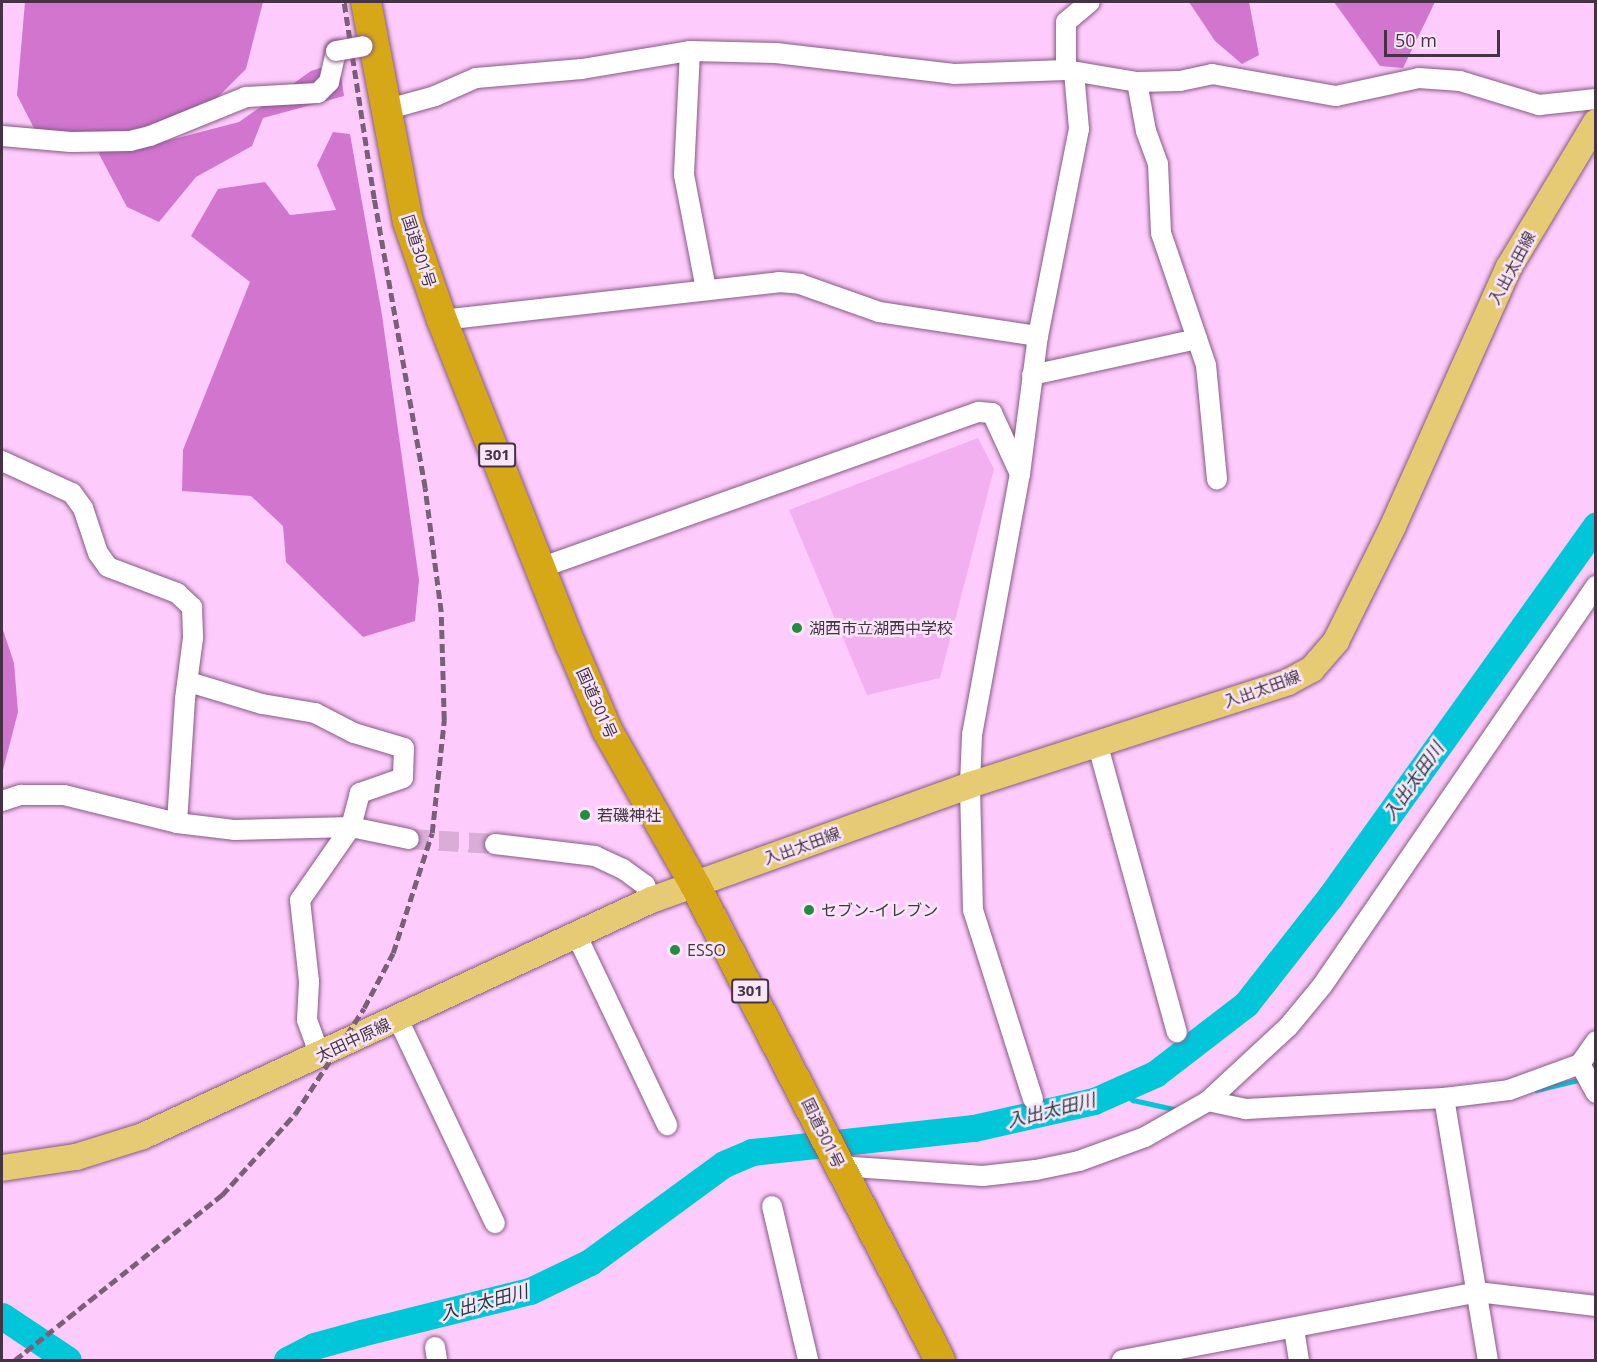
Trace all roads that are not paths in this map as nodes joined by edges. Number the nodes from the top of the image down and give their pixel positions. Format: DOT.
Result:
graph roads {
  1 [pos="366,2"];
  2 [pos="1090,2"];
  3 [pos="368,45"];
  4 [pos="690,51"];
  5 [pos="1070,71"];
  6 [pos="1137,82"];
  7 [pos="1596,99"];
  8 [pos="385,110"];
  9 [pos="1596,122"];
  10 [pos="2,136"];
  11 [pos="706,289"];
  12 [pos="442,320"];
  13 [pos="1038,336"];
  14 [pos="1197,339"];
  15 [pos="1032,375"];
  16 [pos="2,461"];
  17 [pos="1020,474"];
  18 [pos="1217,479"];
  19 [pos="540,568"];
  20 [pos="1596,586"];
  21 [pos="189,682"];
  22 [pos="1098,746"];
  23 [pos="970,785"];
  24 [pos="2,801"];
  25 [pos="177,823"];
  26 [pos="351,827"];
  27 [pos="409,839"];
  28 [pos="495,844"];
  29 [pos="695,885"];
  30 [pos="651,900"];
  31 [pos="576,934"];
  32 [pos="398,1019"];
  33 [pos="1177,1032"];
  34 [pos="1596,1041"];
  35 [pos="320,1055"];
  36 [pos="1580,1064"];
  37 [pos="1596,1093"];
  38 [pos="1444,1098"];
  39 [pos="1033,1099"];
  40 [pos="1208,1101"];
  41 [pos="667,1125"];
  42 [pos="839,1166"];
  43 [pos="2,1168"];
  44 [pos="772,1206"];
  45 [pos="495,1223"];
  46 [pos="1477,1292"];
  47 [pos="1596,1306"];
  48 [pos="1294,1329"];
  49 [pos="808,1360"];
  50 [pos="940,1360"];
  51 [pos="1122,1360"];
  52 [pos="1299,1360"];
  53 [pos="1488,1360"];
  1 -- 3 [label="highway, 国道301号 / 301"];
  2 -- 5 [label="street"];
  3 -- 8 [label="highway, 国道301号 / 301"];
  3 -- 10 [label="street, bridge"];
  4 -- 5 [label="street"];
  4 -- 8 [label="street"];
  4 -- 11 [label="street"];
  5 -- 6 [label="street"];
  5 -- 13 [label="street"];
  6 -- 7 [label="street"];
  6 -- 14 [label="street"];
  8 -- 12 [label="highway, 国道301号 / 301"];
  9 -- 22 [label="main road, 入出太田線"];
  11 -- 12 [label="street"];
  11 -- 13 [label="street"];
  12 -- 19 [label="highway, 国道301号 / 301"];
  13 -- 15 [label="street"];
  14 -- 15 [label="street"];
  14 -- 18 [label="street"];
  15 -- 17 [label="street"];
  16 -- 21 [label="street"];
  17 -- 19 [label="street"];
  17 -- 23 [label="street"];
  19 -- 29 [label="highway, 国道301号 / 301"];
  20 -- 40 [label="street"];
  21 -- 25 [label="street"];
  21 -- 26 [label="street"];
  22 -- 23 [label="main road, 入出太田線"];
  22 -- 33 [label="street"];
  23 -- 29 [label="main road, 入出太田線"];
  23 -- 39 [label="street"];
  24 -- 25 [label="street"];
  25 -- 26 [label="street"];
  26 -- 27 [label="street"];
  26 -- 35 [label="street"];
  28 -- 30 [label="street"];
  29 -- 30 [label="main road, 太田中原線"];
  29 -- 42 [label="highway, 国道301号 / 301"];
  30 -- 31 [label="main road, 太田中原線"];
  31 -- 32 [label="main road, 太田中原線"];
  31 -- 41 [label="street"];
  32 -- 35 [label="main road, 太田中原線"];
  32 -- 45 [label="street"];
  34 -- 36 [label="street"];
  35 -- 43 [label="main road, 太田中原線"];
  36 -- 37 [label="street"];
  36 -- 38 [label="street"];
  38 -- 40 [label="street"];
  38 -- 46 [label="street"];
  40 -- 42 [label="street"];
  42 -- 50 [label="highway, 国道301号 / 301"];
  44 -- 49 [label="street"];
  46 -- 47 [label="street"];
  46 -- 48 [label="street"];
  46 -- 53 [label="street"];
  48 -- 51 [label="street"];
  48 -- 52 [label="street"];
}
